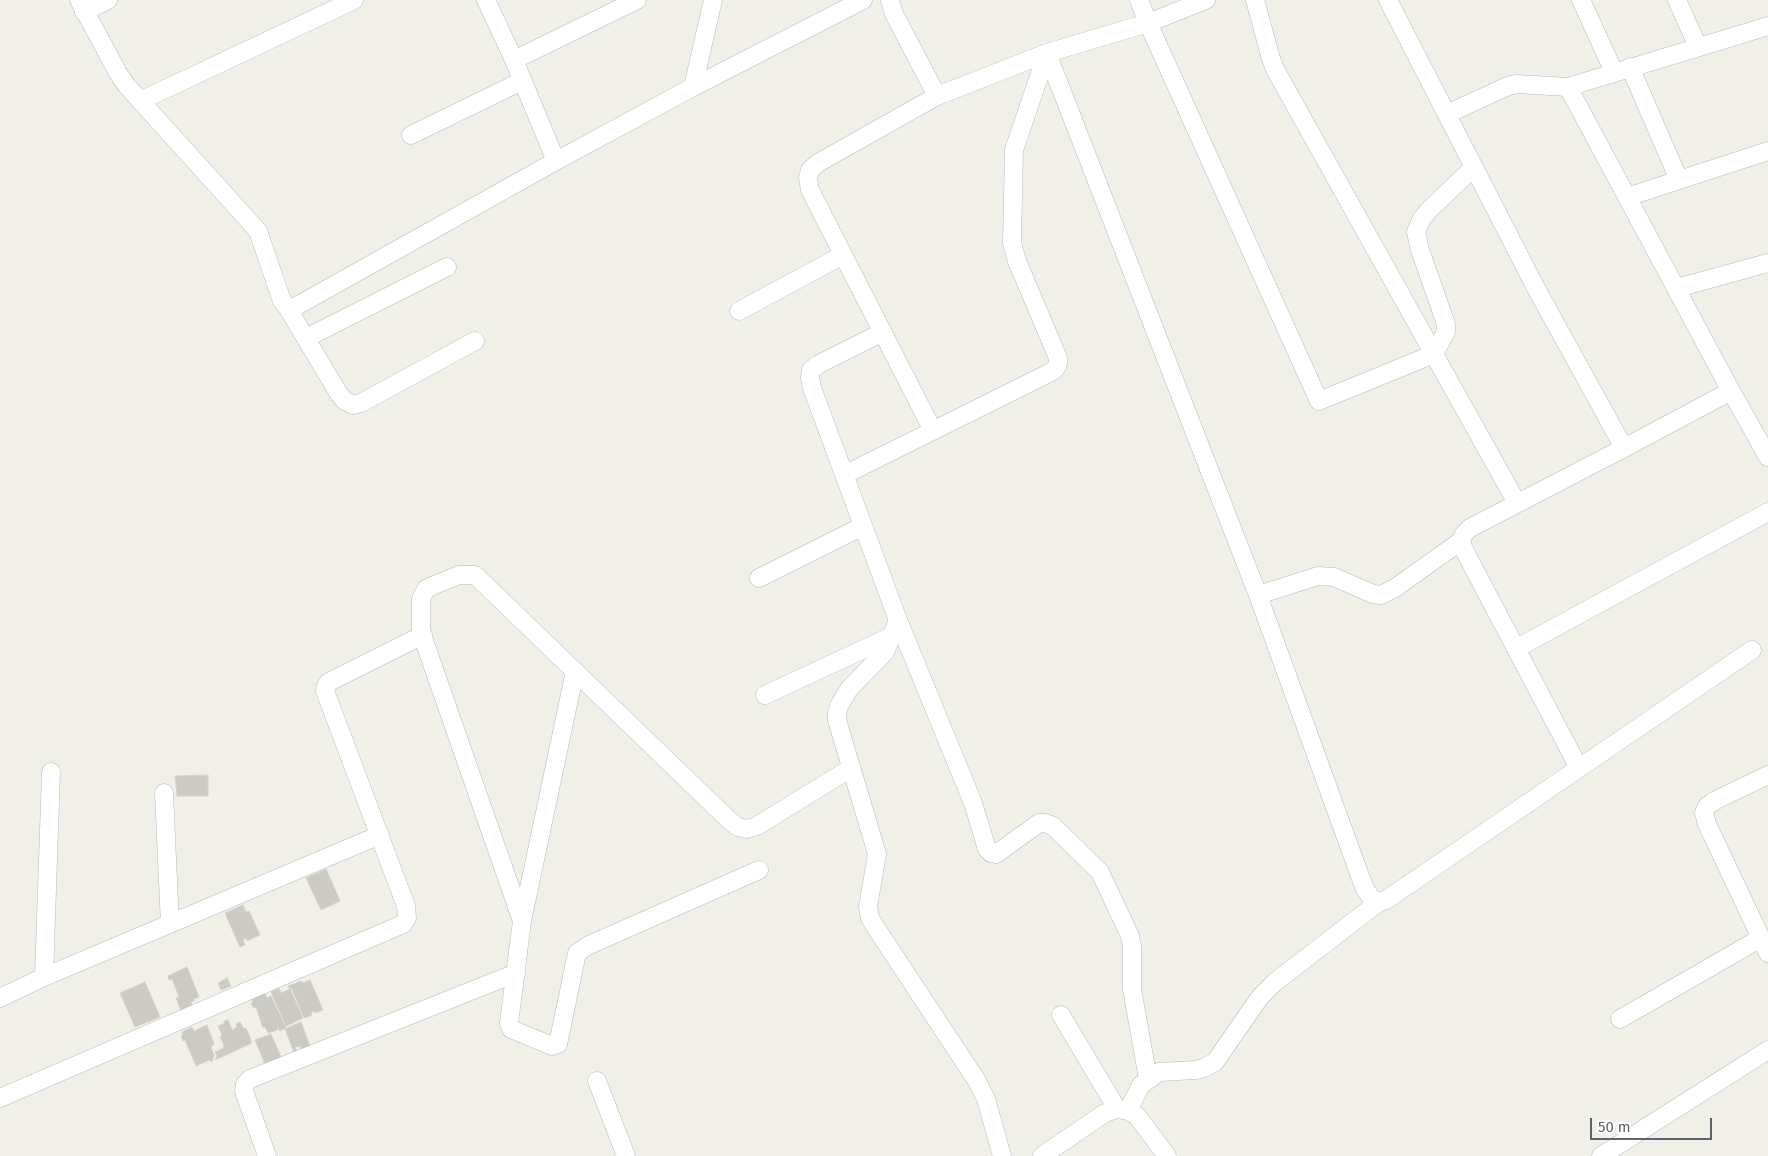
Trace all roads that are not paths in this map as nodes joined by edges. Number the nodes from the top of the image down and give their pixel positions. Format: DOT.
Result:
graph roads {
  1 [pos="108,0"];
  2 [pos="354,0"];
  3 [pos="486,0"];
  4 [pos="637,0"];
  5 [pos="713,0"];
  6 [pos="863,0"];
  7 [pos="890,0"];
  8 [pos="1139,0"];
  9 [pos="1206,0"];
  10 [pos="1255,0"];
  11 [pos="1388,0"];
  12 [pos="1581,0"];
  13 [pos="1677,0"];
  14 [pos="81,6"];
  15 [pos="1148,22"];
  16 [pos="1768,26"];
  17 [pos="1698,47"];
  18 [pos="1047,53"];
  19 [pos="514,60"];
  20 [pos="1622,70"];
  21 [pos="522,81"];
  22 [pos="693,87"];
  23 [pos="1568,87"];
  24 [pos="937,96"];
  25 [pos="140,101"];
  26 [pos="1447,114"];
  27 [pos="411,136"];
  28 [pos="1768,151"];
  29 [pos="556,161"];
  30 [pos="1474,167"];
  31 [pos="1678,180"];
  32 [pos="1627,197"];
  33 [pos="844,255"];
  34 [pos="1768,263"];
  35 [pos="447,267"];
  36 [pos="1677,288"];
  37 [pos="287,307"];
  38 [pos="739,311"];
  39 [pos="883,332"];
  40 [pos="306,338"];
  41 [pos="474,341"];
  42 [pos="1434,354"];
  43 [pos="1731,391"];
  44 [pos="933,430"];
  45 [pos="1624,448"];
  46 [pos="1768,457"];
  47 [pos="844,475"];
  48 [pos="1517,503"];
  49 [pos="1768,512"];
  50 [pos="863,526"];
  51 [pos="1461,541"];
  52 [pos="759,578"];
  53 [pos="1258,595"];
  54 [pos="895,628"];
  55 [pos="423,635"];
  56 [pos="1517,648"];
  57 [pos="1752,650"];
  58 [pos="575,671"];
  59 [pos="765,695"];
  60 [pos="852,768"];
  61 [pos="1579,768"];
  62 [pos="51,772"];
  63 [pos="1768,775"];
  64 [pos="164,793"];
  65 [pos="380,834"];
  66 [pos="758,870"];
  67 [pos="1379,902"];
  68 [pos="522,921"];
  69 [pos="170,924"];
  70 [pos="1765,946"];
  71 [pos="516,973"];
  72 [pos="44,977"];
  73 [pos="0,998"];
  74 [pos="1061,1015"];
  75 [pos="1620,1019"];
  76 [pos="1768,1050"];
  77 [pos="1148,1079"];
  78 [pos="597,1081"];
  79 [pos="0,1098"];
  80 [pos="1123,1110"];
  81 [pos="267,1156"];
  82 [pos="626,1156"];
  83 [pos="1002,1156"];
  84 [pos="1042,1156"];
  85 [pos="1167,1156"];
  86 [pos="1601,1156"];
  1 -- 14 [label="street"];
  2 -- 25 [label="street"];
  3 -- 19 [label="street"];
  4 -- 19 [label="street"];
  5 -- 22 [label="street"];
  6 -- 22 [label="street"];
  7 -- 24 [label="street"];
  8 -- 15 [label="street"];
  9 -- 15 [label="street"];
  10 -- 42 [label="street"];
  11 -- 26 [label="street"];
  12 -- 20 [label="street"];
  13 -- 17 [label="street"];
  14 -- 25 [label="street"];
  15 -- 18 [label="street"];
  15 -- 42 [label="street"];
  16 -- 17 [label="street"];
  17 -- 20 [label="street"];
  18 -- 24 [label="street"];
  18 -- 44 [label="street"];
  18 -- 53 [label="street"];
  19 -- 21 [label="street"];
  20 -- 23 [label="street"];
  20 -- 31 [label="street"];
  21 -- 27 [label="street"];
  21 -- 29 [label="street"];
  22 -- 29 [label="street"];
  23 -- 26 [label="street"];
  23 -- 32 [label="street"];
  24 -- 33 [label="street"];
  25 -- 37 [label="street"];
  26 -- 30 [label="street"];
  28 -- 31 [label="street"];
  29 -- 37 [label="street"];
  30 -- 42 [label="street"];
  30 -- 45 [label="street"];
  31 -- 32 [label="street"];
  32 -- 36 [label="street"];
  33 -- 38 [label="street"];
  33 -- 39 [label="street"];
  34 -- 36 [label="street"];
  35 -- 40 [label="street"];
  36 -- 43 [label="street"];
  37 -- 40 [label="street"];
  39 -- 44 [label="street"];
  39 -- 47 [label="street"];
  40 -- 41 [label="street"];
  42 -- 48 [label="street"];
  43 -- 45 [label="street"];
  43 -- 46 [label="street"];
  44 -- 47 [label="street"];
  45 -- 48 [label="street"];
  47 -- 50 [label="street"];
  48 -- 51 [label="street"];
  49 -- 56 [label="street"];
  50 -- 52 [label="street"];
  50 -- 54 [label="street"];
  51 -- 53 [label="street"];
  51 -- 56 [label="street"];
  53 -- 67 [label="street"];
  54 -- 59 [label="street"];
  54 -- 60 [label="street"];
  54 -- 77 [label="street"];
  55 -- 58 [label="street"];
  55 -- 65 [label="street"];
  55 -- 68 [label="street"];
  56 -- 61 [label="street"];
  57 -- 61 [label="street"];
  58 -- 60 [label="street"];
  58 -- 68 [label="street"];
  60 -- 83 [label="street"];
  61 -- 67 [label="street"];
  62 -- 72 [label="street"];
  63 -- 70 [label="street"];
  64 -- 69 [label="street"];
  65 -- 69 [label="street"];
  65 -- 79 [label="street"];
  66 -- 71 [label="street"];
  67 -- 77 [label="street"];
  68 -- 71 [label="street"];
  69 -- 72 [label="street"];
  70 -- 75 [label="street"];
  71 -- 81 [label="street"];
  72 -- 73 [label="street"];
  74 -- 80 [label="street"];
  76 -- 86 [label="street"];
  77 -- 80 [label="street"];
  78 -- 82 [label="street"];
  80 -- 84 [label="street"];
  80 -- 85 [label="street"];
}
